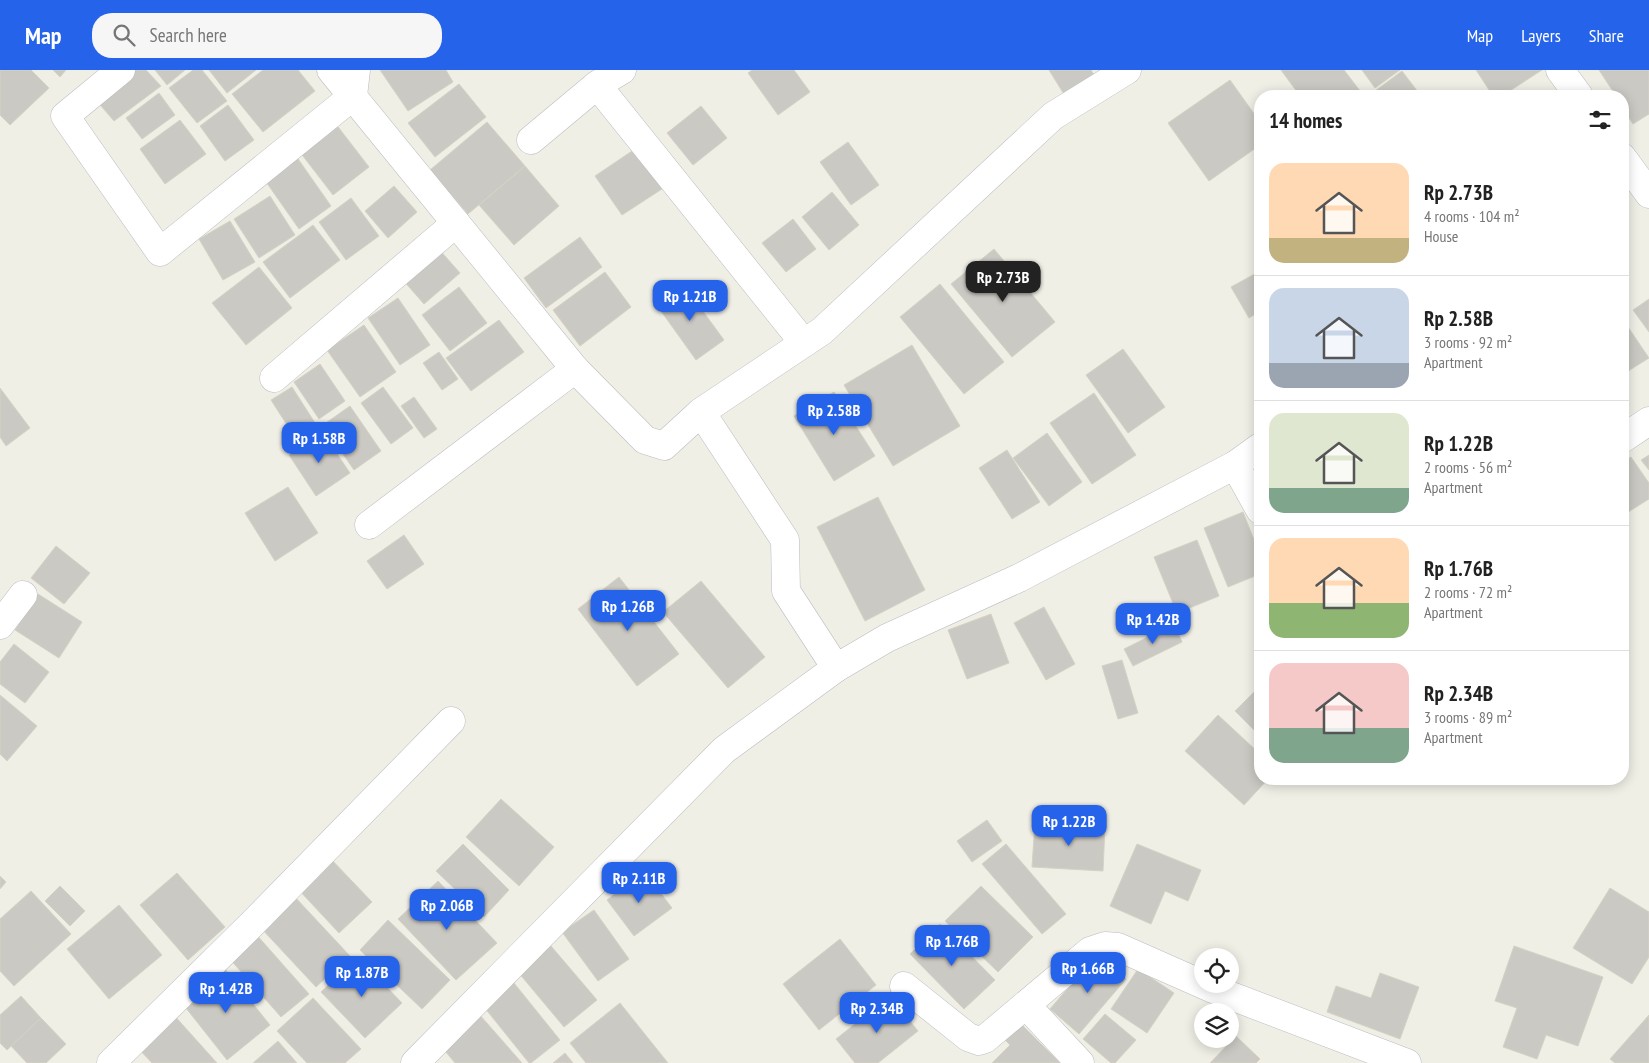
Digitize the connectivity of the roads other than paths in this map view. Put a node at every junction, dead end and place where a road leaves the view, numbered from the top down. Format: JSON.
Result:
{"nodes":[{"id":1,"x":121,"y":70,"type":"edge"},
{"id":2,"x":332,"y":70,"type":"edge"},
{"id":3,"x":622,"y":70,"type":"edge"},
{"id":4,"x":1127,"y":70,"type":"edge"},
{"id":5,"x":1560,"y":70,"type":"edge"},
{"id":6,"x":355,"y":83,"type":"edge"},
{"id":7,"x":597,"y":85,"type":"junction"},
{"id":8,"x":1575,"y":90,"type":"edge"},
{"id":9,"x":531,"y":140,"type":"dead end"},
{"id":10,"x":1629,"y":171,"type":"edge"},
{"id":11,"x":1637,"y":188,"type":"edge"},
{"id":12,"x":456,"y":223,"type":"junction"},
{"id":13,"x":804,"y":343,"type":"junction"},
{"id":14,"x":575,"y":369,"type":"junction"},
{"id":15,"x":274,"y":378,"type":"dead end"},
{"id":16,"x":701,"y":412,"type":"junction"},
{"id":17,"x":1649,"y":421,"type":"edge"},
{"id":18,"x":1629,"y":434,"type":"edge"},
{"id":19,"x":1254,"y":451,"type":"edge"},
{"id":20,"x":1235,"y":465,"type":"junction"},
{"id":21,"x":1254,"y":499,"type":"edge"},
{"id":22,"x":369,"y":525,"type":"dead end"},
{"id":23,"x":23,"y":595,"type":"dead end"},
{"id":24,"x":0,"y":625,"type":"edge"},
{"id":25,"x":836,"y":668,"type":"junction"},
{"id":26,"x":451,"y":721,"type":"dead end"},
{"id":27,"x":904,"y":986,"type":"dead end"},
{"id":28,"x":1026,"y":1005,"type":"junction"},
{"id":29,"x":111,"y":1063,"type":"edge"},
{"id":30,"x":415,"y":1063,"type":"edge"},
{"id":31,"x":1080,"y":1063,"type":"edge"},
{"id":32,"x":1407,"y":1063,"type":"edge"}],
"edges":[{"from":1,"to":6,"type":"street"},
{"from":2,"to":6,"type":"street"},
{"from":3,"to":7,"type":"street"},
{"from":4,"to":13,"type":"street"},
{"from":5,"to":8,"type":"street"},
{"from":6,"to":12,"type":"street"},
{"from":7,"to":9,"type":"street"},
{"from":7,"to":13,"type":"street"},
{"from":10,"to":11,"type":"street"},
{"from":12,"to":14,"type":"street"},
{"from":12,"to":15,"type":"street"},
{"from":13,"to":16,"type":"street"},
{"from":14,"to":16,"type":"street"},
{"from":14,"to":22,"type":"street"},
{"from":16,"to":25,"type":"street"},
{"from":17,"to":18,"type":"street"},
{"from":19,"to":20,"type":"street"},
{"from":20,"to":21,"type":"street"},
{"from":20,"to":25,"type":"street"},
{"from":23,"to":24,"type":"street"},
{"from":25,"to":30,"type":"street"},
{"from":26,"to":29,"type":"street"},
{"from":27,"to":28,"type":"street"},
{"from":28,"to":31,"type":"street"},
{"from":28,"to":32,"type":"street"}]}
